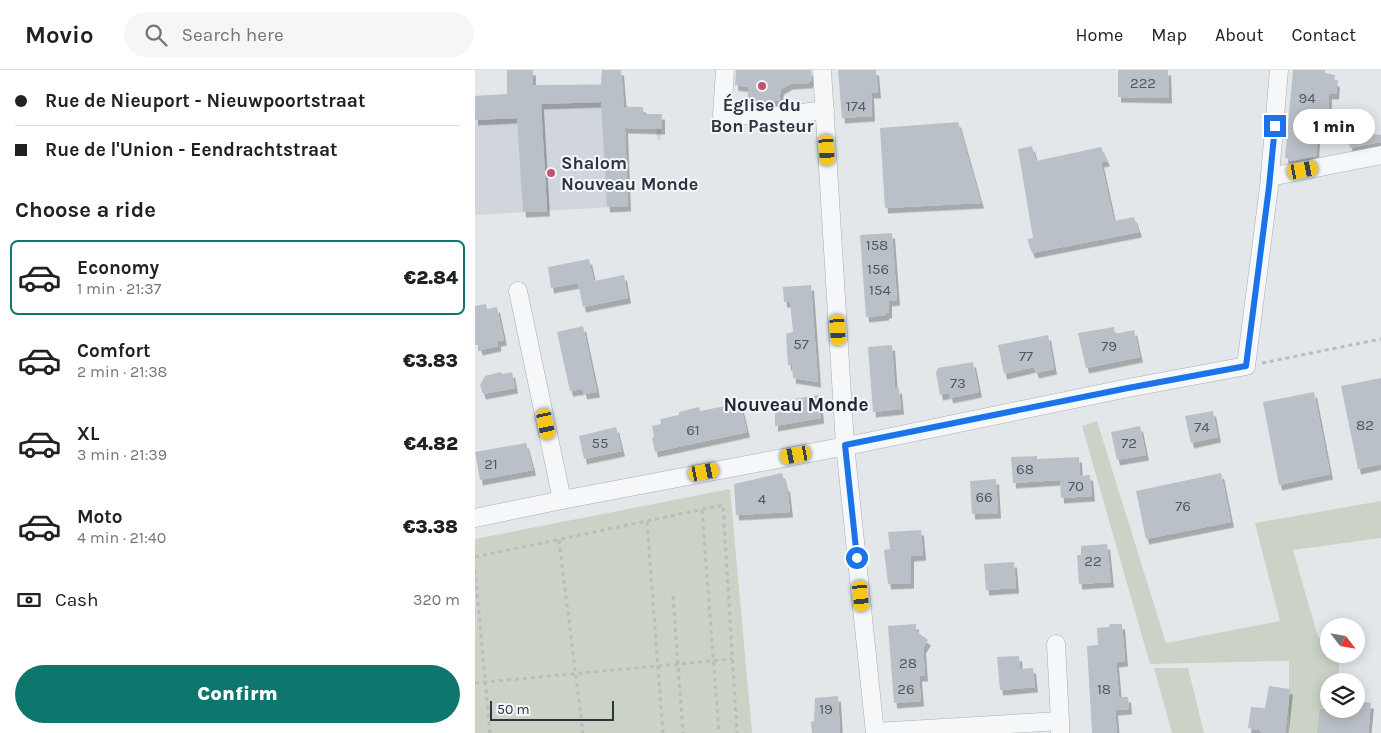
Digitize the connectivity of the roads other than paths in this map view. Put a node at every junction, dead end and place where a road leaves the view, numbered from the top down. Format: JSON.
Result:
{"nodes":[{"id":1,"x":725,"y":70,"type":"edge"},
{"id":2,"x":822,"y":70,"type":"edge"},
{"id":3,"x":1279,"y":70,"type":"edge"},
{"id":4,"x":825,"y":110,"type":"junction"},
{"id":5,"x":1381,"y":155,"type":"edge"},
{"id":6,"x":1270,"y":177,"type":"junction"},
{"id":7,"x":519,"y":290,"type":"dead end"},
{"id":8,"x":845,"y":445,"type":"junction"},
{"id":9,"x":562,"y":500,"type":"junction"},
{"id":10,"x":475,"y":518,"type":"edge"},
{"id":11,"x":1056,"y":644,"type":"dead end"},
{"id":12,"x":1060,"y":727,"type":"edge"},
{"id":13,"x":875,"y":732,"type":"edge"}],
"edges":[{"from":1,"to":4,"type":"street"},
{"from":2,"to":4,"type":"street"},
{"from":3,"to":6,"type":"street"},
{"from":4,"to":8,"type":"street"},
{"from":5,"to":6,"type":"street"},
{"from":6,"to":8,"type":"street"},
{"from":7,"to":9,"type":"street"},
{"from":8,"to":9,"type":"street"},
{"from":8,"to":13,"type":"street"},
{"from":9,"to":10,"type":"street"},
{"from":11,"to":12,"type":"street"},
{"from":12,"to":13,"type":"street"}]}
